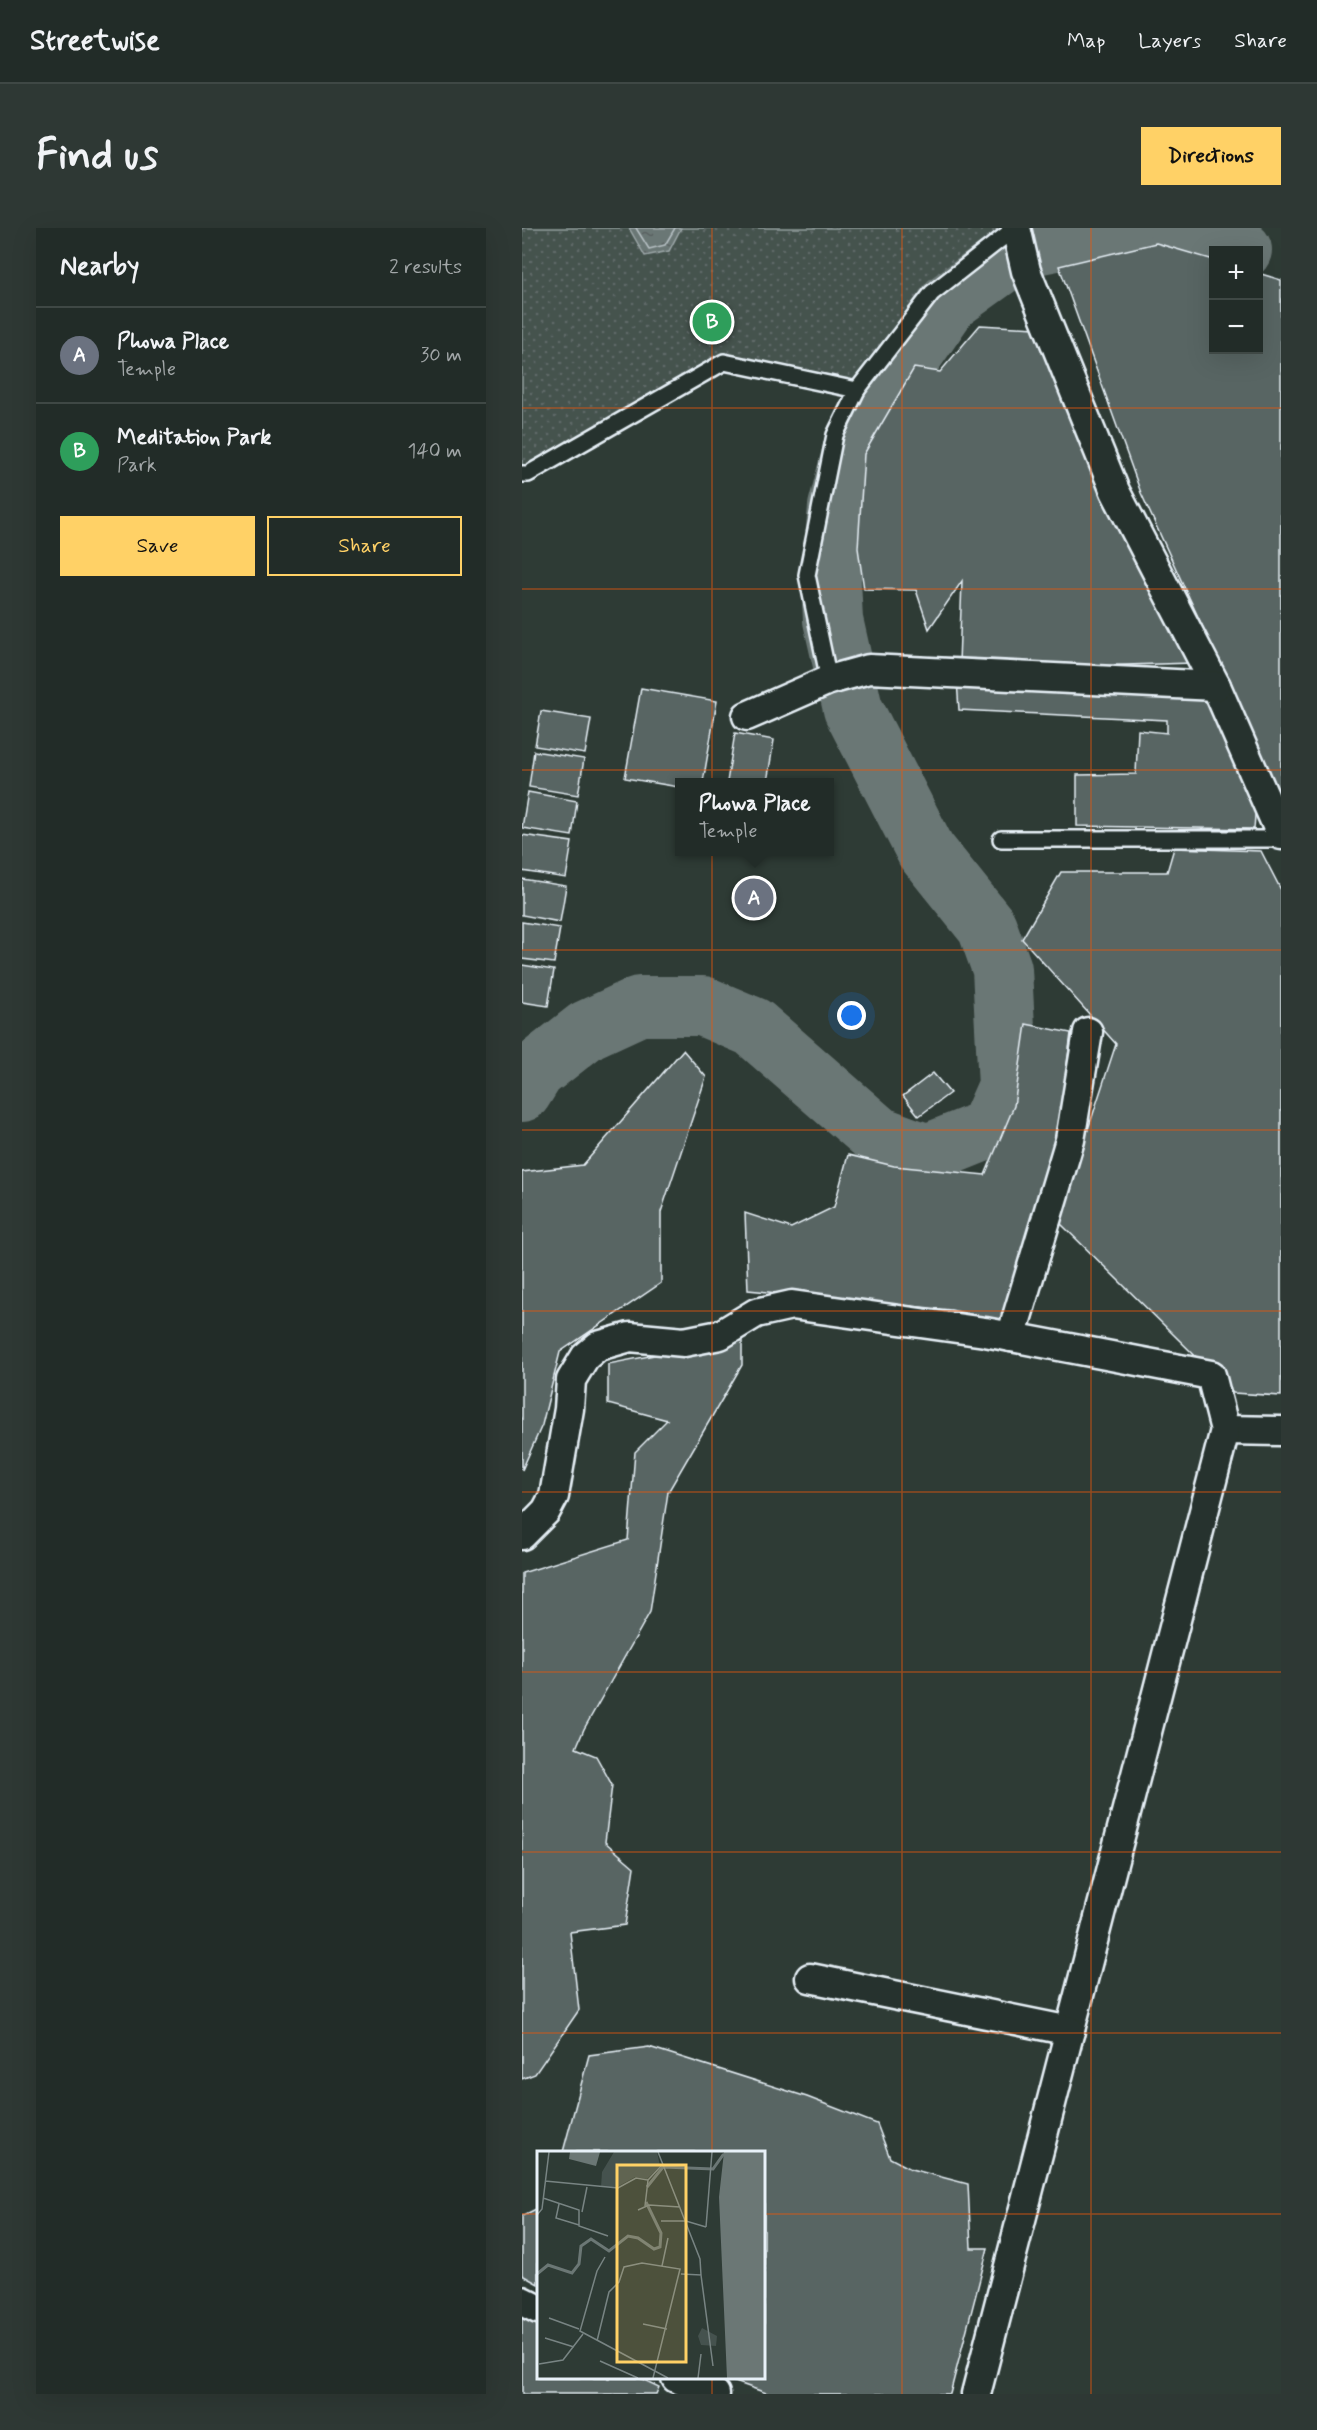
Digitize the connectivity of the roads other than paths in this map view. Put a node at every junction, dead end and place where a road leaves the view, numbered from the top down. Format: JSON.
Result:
{"nodes":[{"id":1,"x":1015,"y":228,"type":"edge"},
{"id":2,"x":857,"y":390,"type":"junction"},
{"id":3,"x":522,"y":474,"type":"edge"},
{"id":4,"x":829,"y":680,"type":"junction"},
{"id":5,"x":1216,"y":686,"type":"junction"},
{"id":6,"x":747,"y":716,"type":"dead end"},
{"id":7,"x":1281,"y":837,"type":"edge"},
{"id":8,"x":1001,"y":838,"type":"dead end"},
{"id":9,"x":1088,"y":1032,"type":"dead end"},
{"id":10,"x":1011,"y":1337,"type":"junction"},
{"id":11,"x":1225,"y":1430,"type":"junction"},
{"id":12,"x":1281,"y":1431,"type":"edge"},
{"id":13,"x":522,"y":1535,"type":"edge"},
{"id":14,"x":810,"y":1978,"type":"dead end"},
{"id":15,"x":1070,"y":2031,"type":"junction"},
{"id":16,"x":522,"y":2301,"type":"edge"},
{"id":17,"x":537,"y":2308,"type":"edge"},
{"id":18,"x":675,"y":2383,"type":"edge"},
{"id":19,"x":715,"y":2394,"type":"edge"},
{"id":20,"x":976,"y":2394,"type":"edge"}],
"edges":[{"from":1,"to":2,"type":"lane"},
{"from":1,"to":5,"type":"street"},
{"from":2,"to":3,"type":"lane"},
{"from":2,"to":4,"type":"lane"},
{"from":4,"to":5,"type":"street"},
{"from":4,"to":6,"type":"street"},
{"from":5,"to":7,"type":"street"},
{"from":7,"to":8,"type":"lane"},
{"from":9,"to":10,"type":"street"},
{"from":10,"to":11,"type":"street"},
{"from":10,"to":13,"type":"street"},
{"from":11,"to":12,"type":"street"},
{"from":11,"to":15,"type":"street"},
{"from":14,"to":15,"type":"street"},
{"from":15,"to":20,"type":"street"},
{"from":16,"to":17,"type":"street"},
{"from":18,"to":19,"type":"street"}]}
